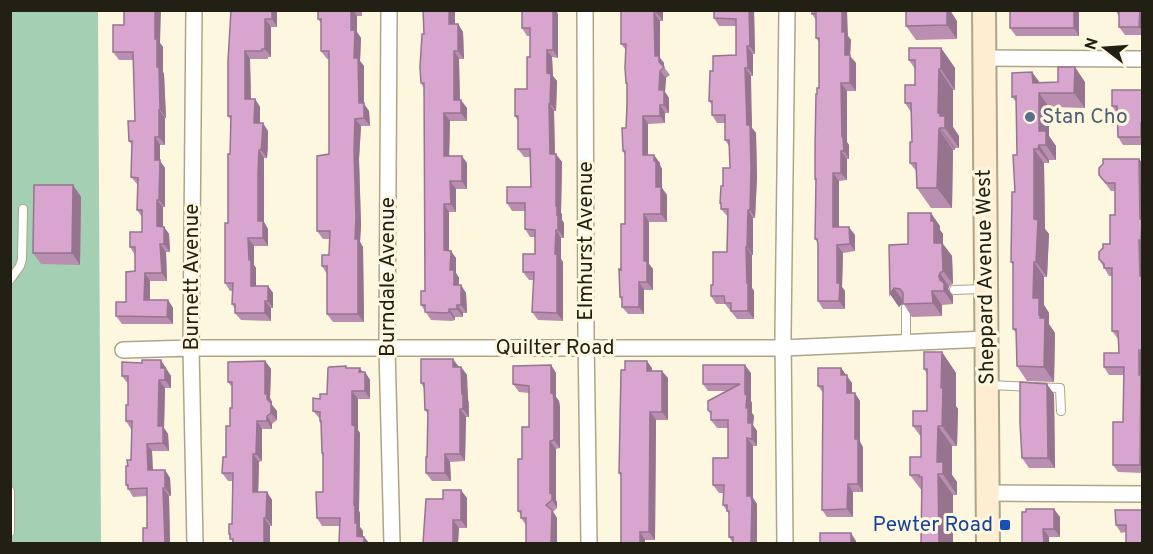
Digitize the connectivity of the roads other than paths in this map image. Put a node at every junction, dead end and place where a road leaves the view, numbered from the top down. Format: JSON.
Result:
{"nodes":[{"id":1,"x":194,"y":10,"type":"edge"},
{"id":2,"x":388,"y":10,"type":"edge"},
{"id":3,"x":585,"y":10,"type":"edge"},
{"id":4,"x":787,"y":10,"type":"edge"},
{"id":5,"x":984,"y":10,"type":"edge"},
{"id":6,"x":984,"y":58,"type":"junction"},
{"id":7,"x":1143,"y":59,"type":"edge"},
{"id":8,"x":23,"y":209,"type":"dead end"},
{"id":9,"x":10,"y":280,"type":"edge"},
{"id":10,"x":986,"y":289,"type":"junction"},
{"id":11,"x":954,"y":290,"type":"dead end"},
{"id":12,"x":906,"y":307,"type":"edge"},
{"id":13,"x":987,"y":339,"type":"junction"},
{"id":14,"x":906,"y":342,"type":"junction"},
{"id":15,"x":191,"y":348,"type":"junction"},
{"id":16,"x":387,"y":348,"type":"junction"},
{"id":17,"x":783,"y":348,"type":"junction"},
{"id":18,"x":586,"y":349,"type":"junction"},
{"id":19,"x":123,"y":350,"type":"dead end"},
{"id":20,"x":987,"y":384,"type":"junction"},
{"id":21,"x":1061,"y":411,"type":"dead end"},
{"id":22,"x":10,"y":491,"type":"edge"},
{"id":23,"x":988,"y":493,"type":"junction"},
{"id":24,"x":1143,"y":494,"type":"edge"},
{"id":25,"x":10,"y":532,"type":"edge"},
{"id":26,"x":195,"y":543,"type":"edge"},
{"id":27,"x":392,"y":543,"type":"edge"},
{"id":28,"x":589,"y":543,"type":"edge"},
{"id":29,"x":785,"y":543,"type":"edge"},
{"id":30,"x":988,"y":543,"type":"edge"}],
"edges":[{"from":1,"to":15,"type":"street","name":"Burnett Avenue"},
{"from":2,"to":16,"type":"street","name":"Burndale Avenue"},
{"from":3,"to":18,"type":"street","name":"Elmhurst Avenue"},
{"from":4,"to":17,"type":"street"},
{"from":5,"to":6,"type":"main road","name":"Sheppard Avenue West"},
{"from":6,"to":7,"type":"street"},
{"from":6,"to":10,"type":"main road","name":"Sheppard Avenue West"},
{"from":8,"to":9,"type":"lane"},
{"from":10,"to":11,"type":"lane"},
{"from":10,"to":13,"type":"main road","name":"Sheppard Avenue West"},
{"from":12,"to":14,"type":"lane"},
{"from":13,"to":14,"type":"street","name":"Quilter Road"},
{"from":13,"to":20,"type":"main road","name":"Sheppard Avenue West"},
{"from":14,"to":17,"type":"street","name":"Quilter Road"},
{"from":15,"to":16,"type":"street","name":"Quilter Road"},
{"from":15,"to":19,"type":"street","name":"Quilter Road"},
{"from":15,"to":26,"type":"street","name":"Burnett Avenue"},
{"from":16,"to":18,"type":"street","name":"Quilter Road"},
{"from":16,"to":27,"type":"street","name":"Burndale Avenue"},
{"from":17,"to":18,"type":"street","name":"Quilter Road"},
{"from":17,"to":29,"type":"street"},
{"from":18,"to":28,"type":"street","name":"Elmhurst Avenue"},
{"from":20,"to":21,"type":"lane"},
{"from":20,"to":23,"type":"main road","name":"Sheppard Avenue West"},
{"from":22,"to":25,"type":"lane"},
{"from":23,"to":24,"type":"street"},
{"from":23,"to":30,"type":"main road","name":"Sheppard Avenue West"}]}
